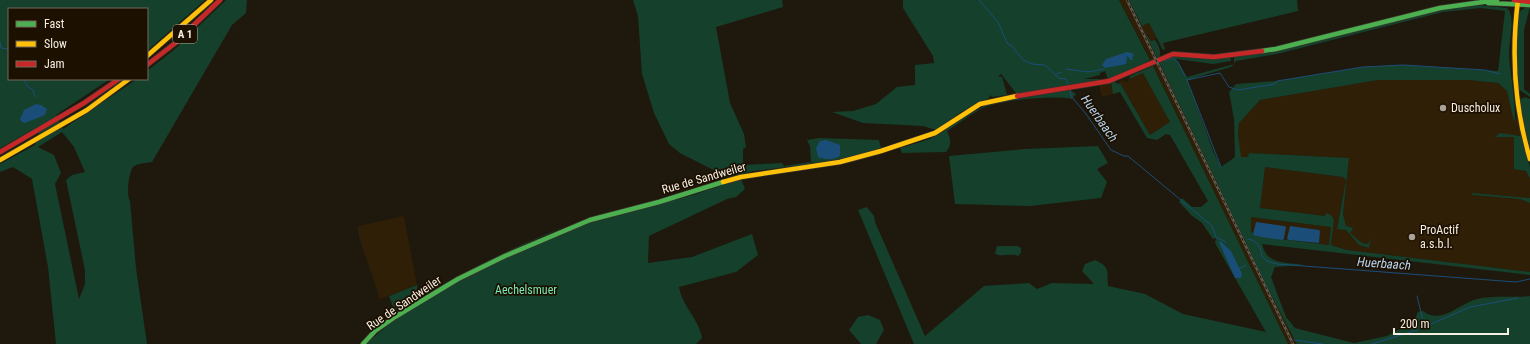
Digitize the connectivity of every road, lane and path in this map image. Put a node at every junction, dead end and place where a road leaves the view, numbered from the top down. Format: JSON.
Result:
{"nodes":[{"id":1,"x":211,"y":0,"type":"edge"},
{"id":2,"x":220,"y":0,"type":"edge"},
{"id":3,"x":1497,"y":0,"type":"edge"},
{"id":4,"x":1525,"y":0,"type":"edge"},
{"id":5,"x":1480,"y":1,"type":"edge"},
{"id":6,"x":1516,"y":1,"type":"edge"},
{"id":7,"x":1530,"y":2,"type":"edge"},
{"id":8,"x":1506,"y":5,"type":"junction"},
{"id":9,"x":1530,"y":5,"type":"edge"},
{"id":10,"x":1516,"y":14,"type":"junction"},
{"id":11,"x":148,"y":55,"type":"edge"},
{"id":12,"x":148,"y":64,"type":"edge"},
{"id":13,"x":118,"y":80,"type":"edge"},
{"id":14,"x":128,"y":80,"type":"edge"},
{"id":15,"x":1,"y":152,"type":"edge"},
{"id":16,"x":1530,"y":159,"type":"edge"},
{"id":17,"x":0,"y":160,"type":"edge"},
{"id":18,"x":364,"y":344,"type":"edge"}],
"edges":[{"from":1,"to":11,"type":"main road","number":"A 1"},
{"from":2,"to":12,"type":"main road","number":"A 1"},
{"from":3,"to":5,"type":"main road"},
{"from":4,"to":7,"type":"main road"},
{"from":5,"to":8,"type":"main road"},
{"from":5,"to":18,"type":"main road","name":"Rue de Sandweiler"},
{"from":6,"to":7,"type":"main road"},
{"from":6,"to":8,"type":"main road"},
{"from":6,"to":9,"type":"main road"},
{"from":6,"to":10,"type":"main road"},
{"from":8,"to":10,"type":"main road"},
{"from":10,"to":16,"type":"main road"},
{"from":13,"to":15,"type":"main road"},
{"from":14,"to":17,"type":"main road"}]}
